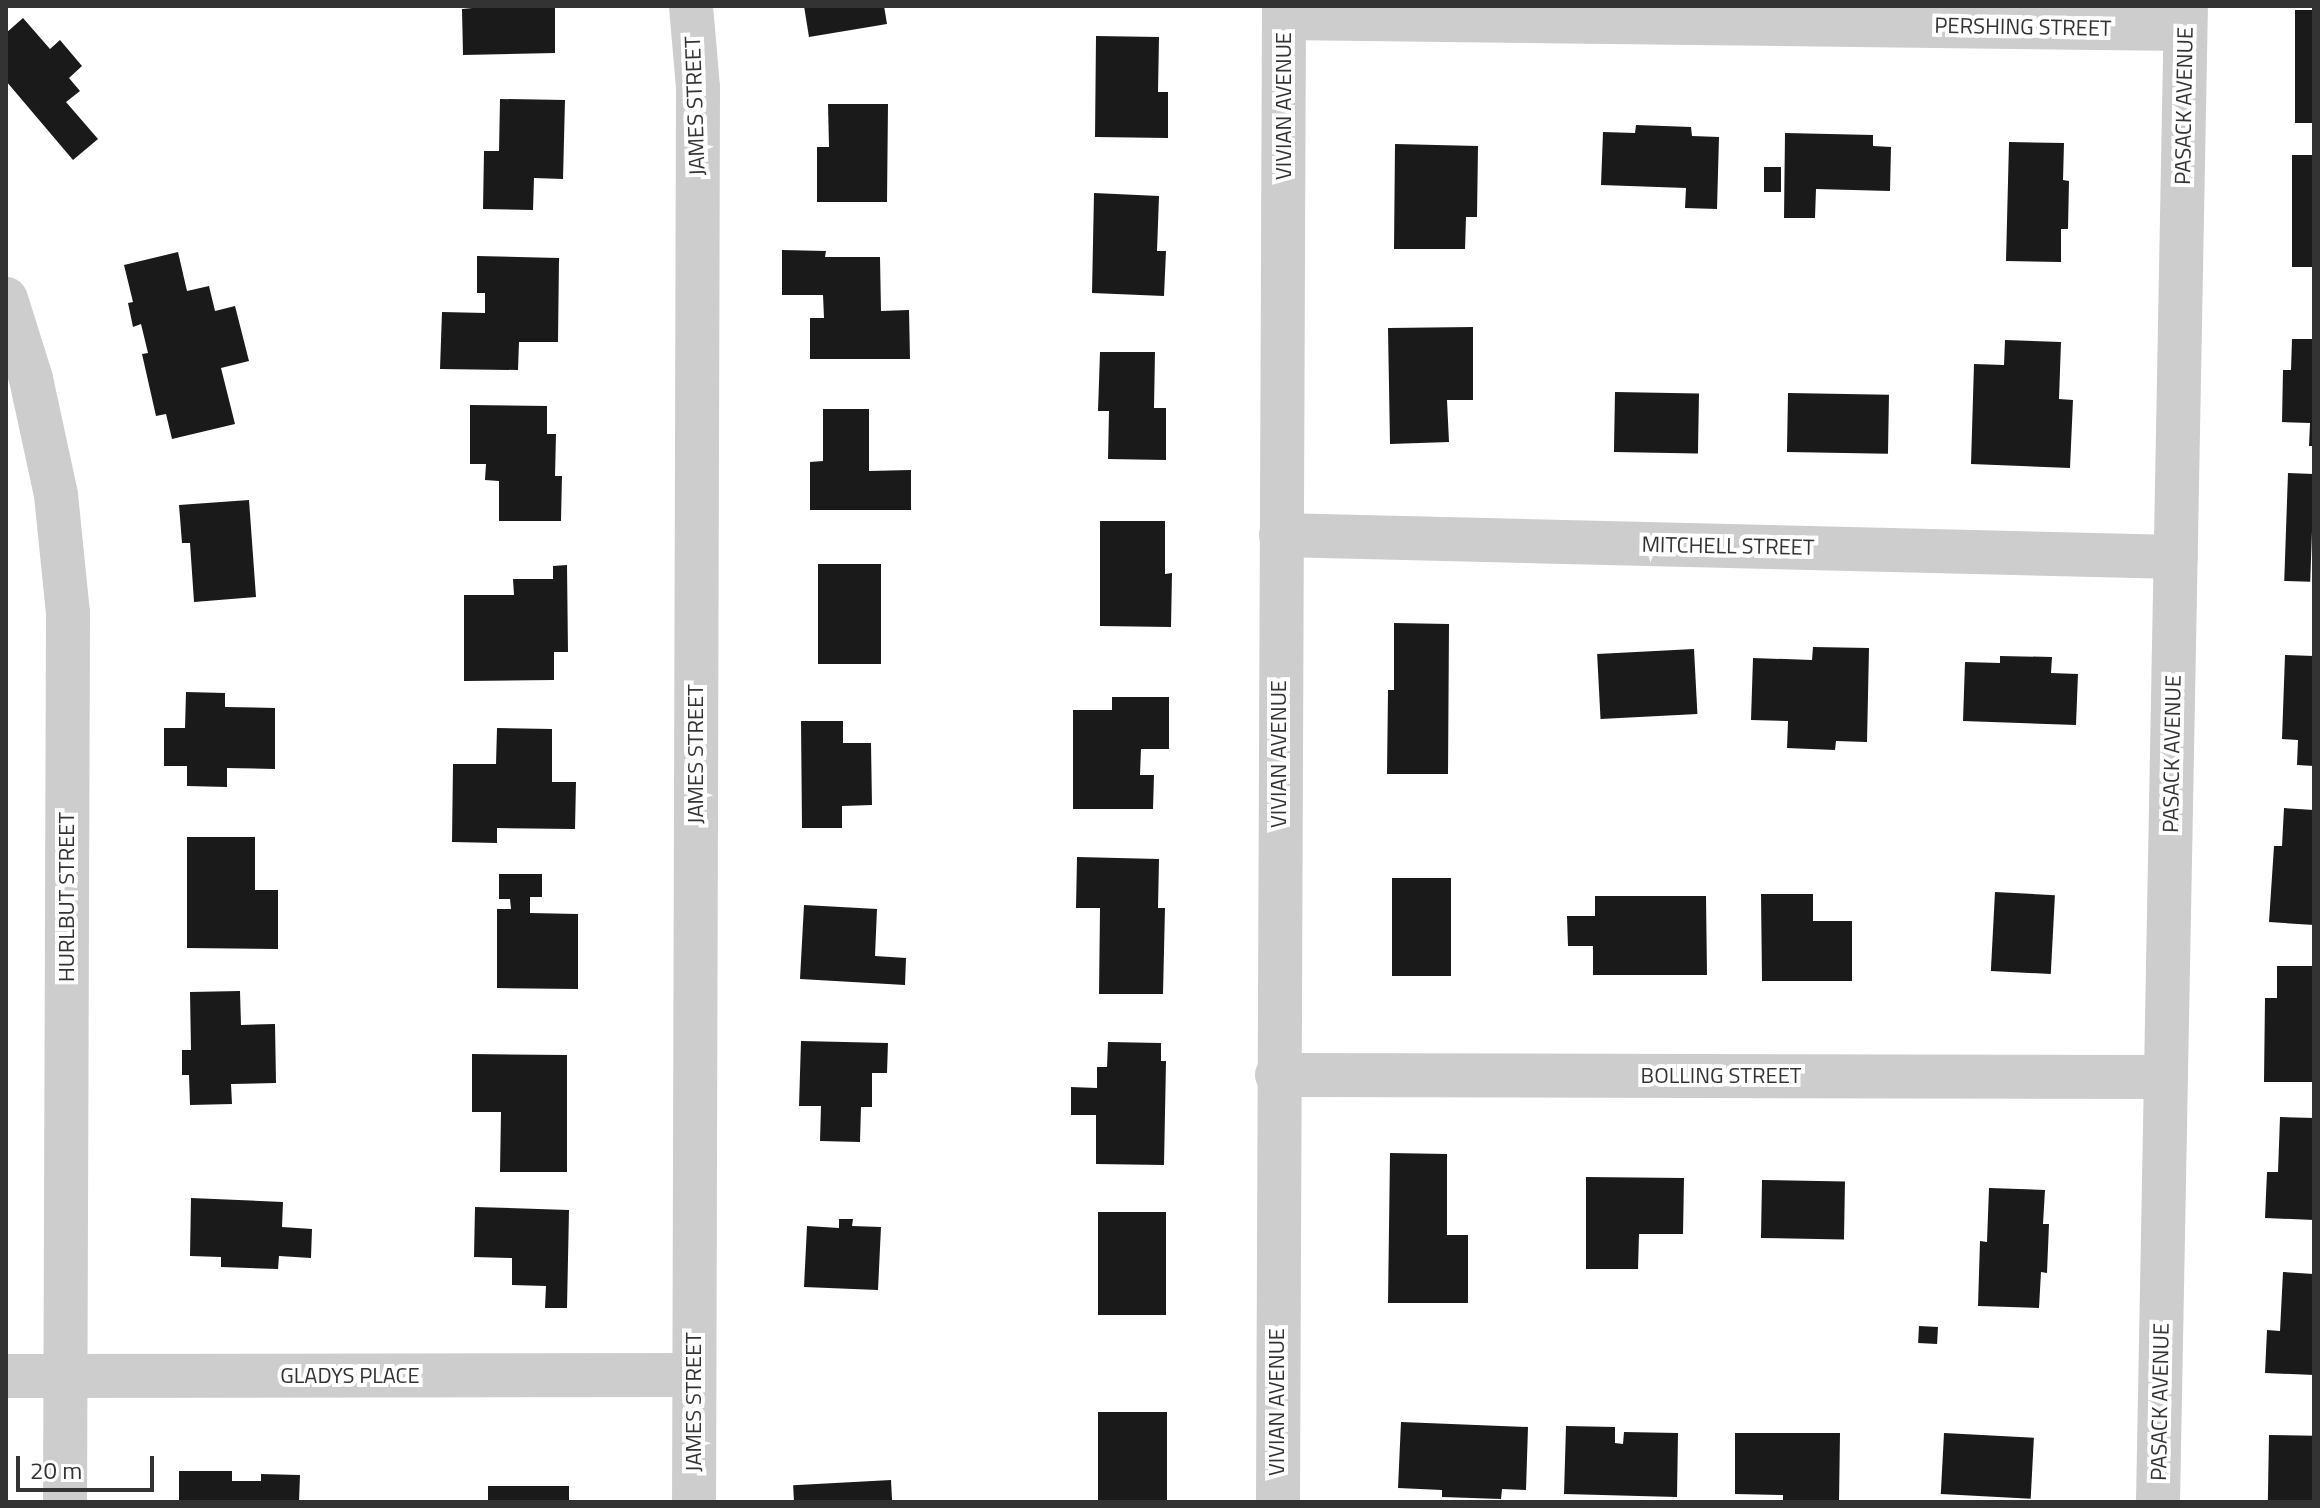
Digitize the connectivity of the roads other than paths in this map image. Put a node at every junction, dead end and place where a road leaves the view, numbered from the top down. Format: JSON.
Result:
{"nodes":[{"id":1,"x":691,"y":6,"type":"edge"},
{"id":2,"x":1284,"y":12,"type":"edge"},
{"id":3,"x":2186,"y":18,"type":"edge"},
{"id":4,"x":6,"y":299,"type":"edge"},
{"id":5,"x":1281,"y":535,"type":"junction"},
{"id":6,"x":2176,"y":557,"type":"junction"},
{"id":7,"x":1277,"y":1075,"type":"junction"},
{"id":8,"x":2166,"y":1077,"type":"junction"},
{"id":9,"x":694,"y":1375,"type":"junction"},
{"id":10,"x":6,"y":1376,"type":"edge"},
{"id":11,"x":66,"y":1376,"type":"junction"},
{"id":12,"x":65,"y":1502,"type":"edge"},
{"id":13,"x":694,"y":1502,"type":"edge"},
{"id":14,"x":1278,"y":1502,"type":"edge"},
{"id":15,"x":2158,"y":1502,"type":"edge"}],
"edges":[{"from":1,"to":9,"type":"street","name":"JAMES STREET"},
{"from":2,"to":3,"type":"street","name":"PERSHING STREET"},
{"from":2,"to":5,"type":"street","name":"VIVIAN AVENUE"},
{"from":3,"to":6,"type":"street","name":"PASACK AVENUE"},
{"from":4,"to":11,"type":"street","name":"HURLBUT STREET"},
{"from":5,"to":6,"type":"street","name":"MITCHELL STREET"},
{"from":5,"to":7,"type":"street","name":"VIVIAN AVENUE"},
{"from":6,"to":8,"type":"street","name":"PASACK AVENUE"},
{"from":7,"to":8,"type":"street","name":"BOLLING STREET"},
{"from":7,"to":14,"type":"street","name":"VIVIAN AVENUE"},
{"from":8,"to":15,"type":"street","name":"PASACK AVENUE"},
{"from":9,"to":11,"type":"street","name":"GLADYS PLACE"},
{"from":9,"to":13,"type":"street","name":"JAMES STREET"},
{"from":10,"to":11,"type":"street","name":"GLADYS PLACE"},
{"from":11,"to":12,"type":"street","name":"HURLBUT STREET"}]}
